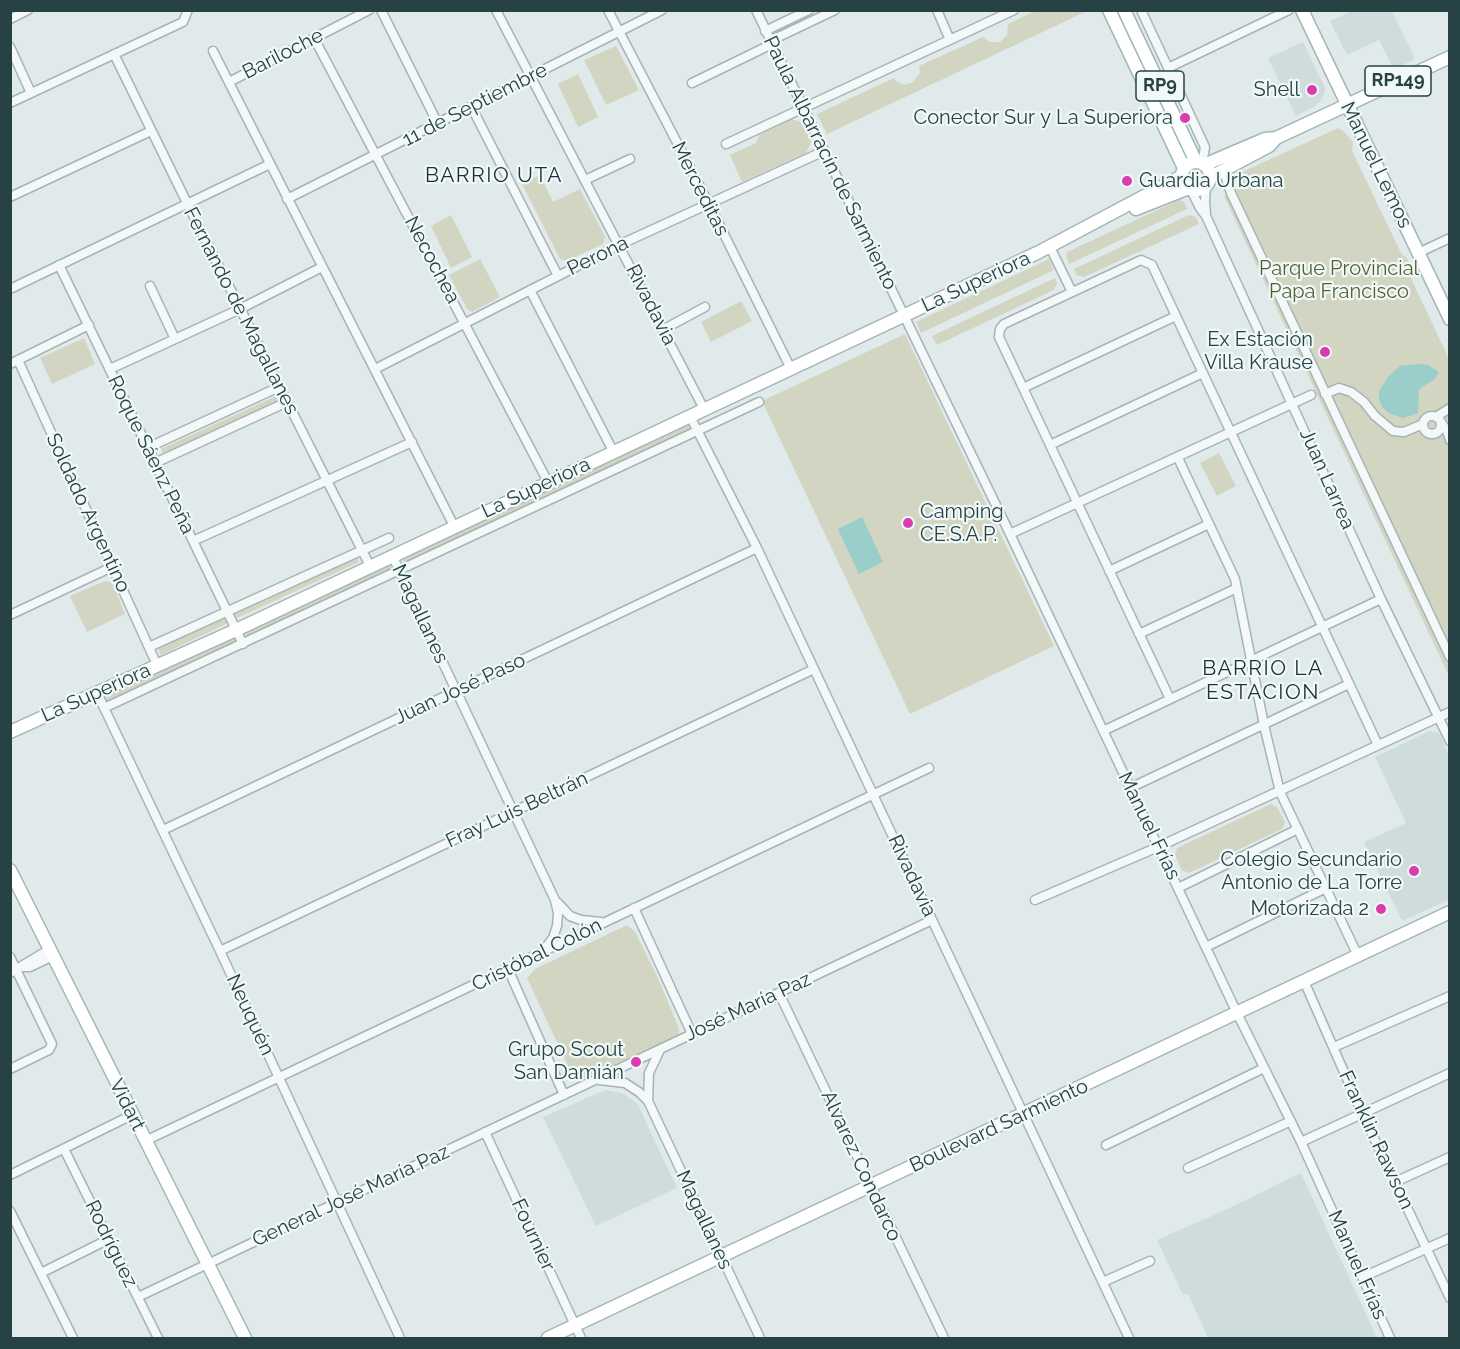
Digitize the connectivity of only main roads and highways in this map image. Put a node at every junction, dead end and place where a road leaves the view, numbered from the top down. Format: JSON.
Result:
{"nodes":[{"id":1,"x":1109,"y":10,"type":"edge"},
{"id":2,"x":1124,"y":10,"type":"edge"},
{"id":3,"x":1302,"y":10,"type":"edge"},
{"id":4,"x":1449,"y":57,"type":"edge"},
{"id":5,"x":1347,"y":105,"type":"junction"},
{"id":6,"x":1276,"y":138,"type":"junction"},
{"id":7,"x":1200,"y":164,"type":"junction"},
{"id":8,"x":1183,"y":172,"type":"junction"},
{"id":9,"x":1208,"y":181,"type":"junction"},
{"id":10,"x":1189,"y":188,"type":"junction"},
{"id":11,"x":1055,"y":244,"type":"junction"},
{"id":12,"x":1449,"y":319,"type":"edge"},
{"id":13,"x":10,"y":732,"type":"edge"},
{"id":14,"x":10,"y":870,"type":"edge"},
{"id":15,"x":1449,"y":912,"type":"edge"},
{"id":16,"x":245,"y":1338,"type":"edge"},
{"id":17,"x":548,"y":1338,"type":"edge"}],
"edges":[{"from":1,"to":8,"type":"main road","number":"RP9"},
{"from":2,"to":7,"type":"main road","number":"RP9"},
{"from":3,"to":5,"type":"main road","name":"Manuel Lemos"},
{"from":4,"to":5,"type":"main road","number":"RP149"},
{"from":5,"to":6,"type":"main road","number":"RP149"},
{"from":5,"to":12,"type":"main road","name":"Manuel Lemos"},
{"from":6,"to":7,"type":"main road","number":"RP149"},
{"from":6,"to":9,"type":"main road","number":"RP149"},
{"from":7,"to":8,"type":"main road"},
{"from":7,"to":9,"type":"main road"},
{"from":8,"to":10,"type":"main road"},
{"from":8,"to":11,"type":"main road","name":"La Superiora"},
{"from":9,"to":10,"type":"main road"},
{"from":10,"to":11,"type":"main road","name":"La Superiora"},
{"from":11,"to":13,"type":"main road","name":"La Superiora"},
{"from":14,"to":16,"type":"main road","name":"Vidart"},
{"from":15,"to":17,"type":"main road","name":"Boulevard Sarmiento"}]}
